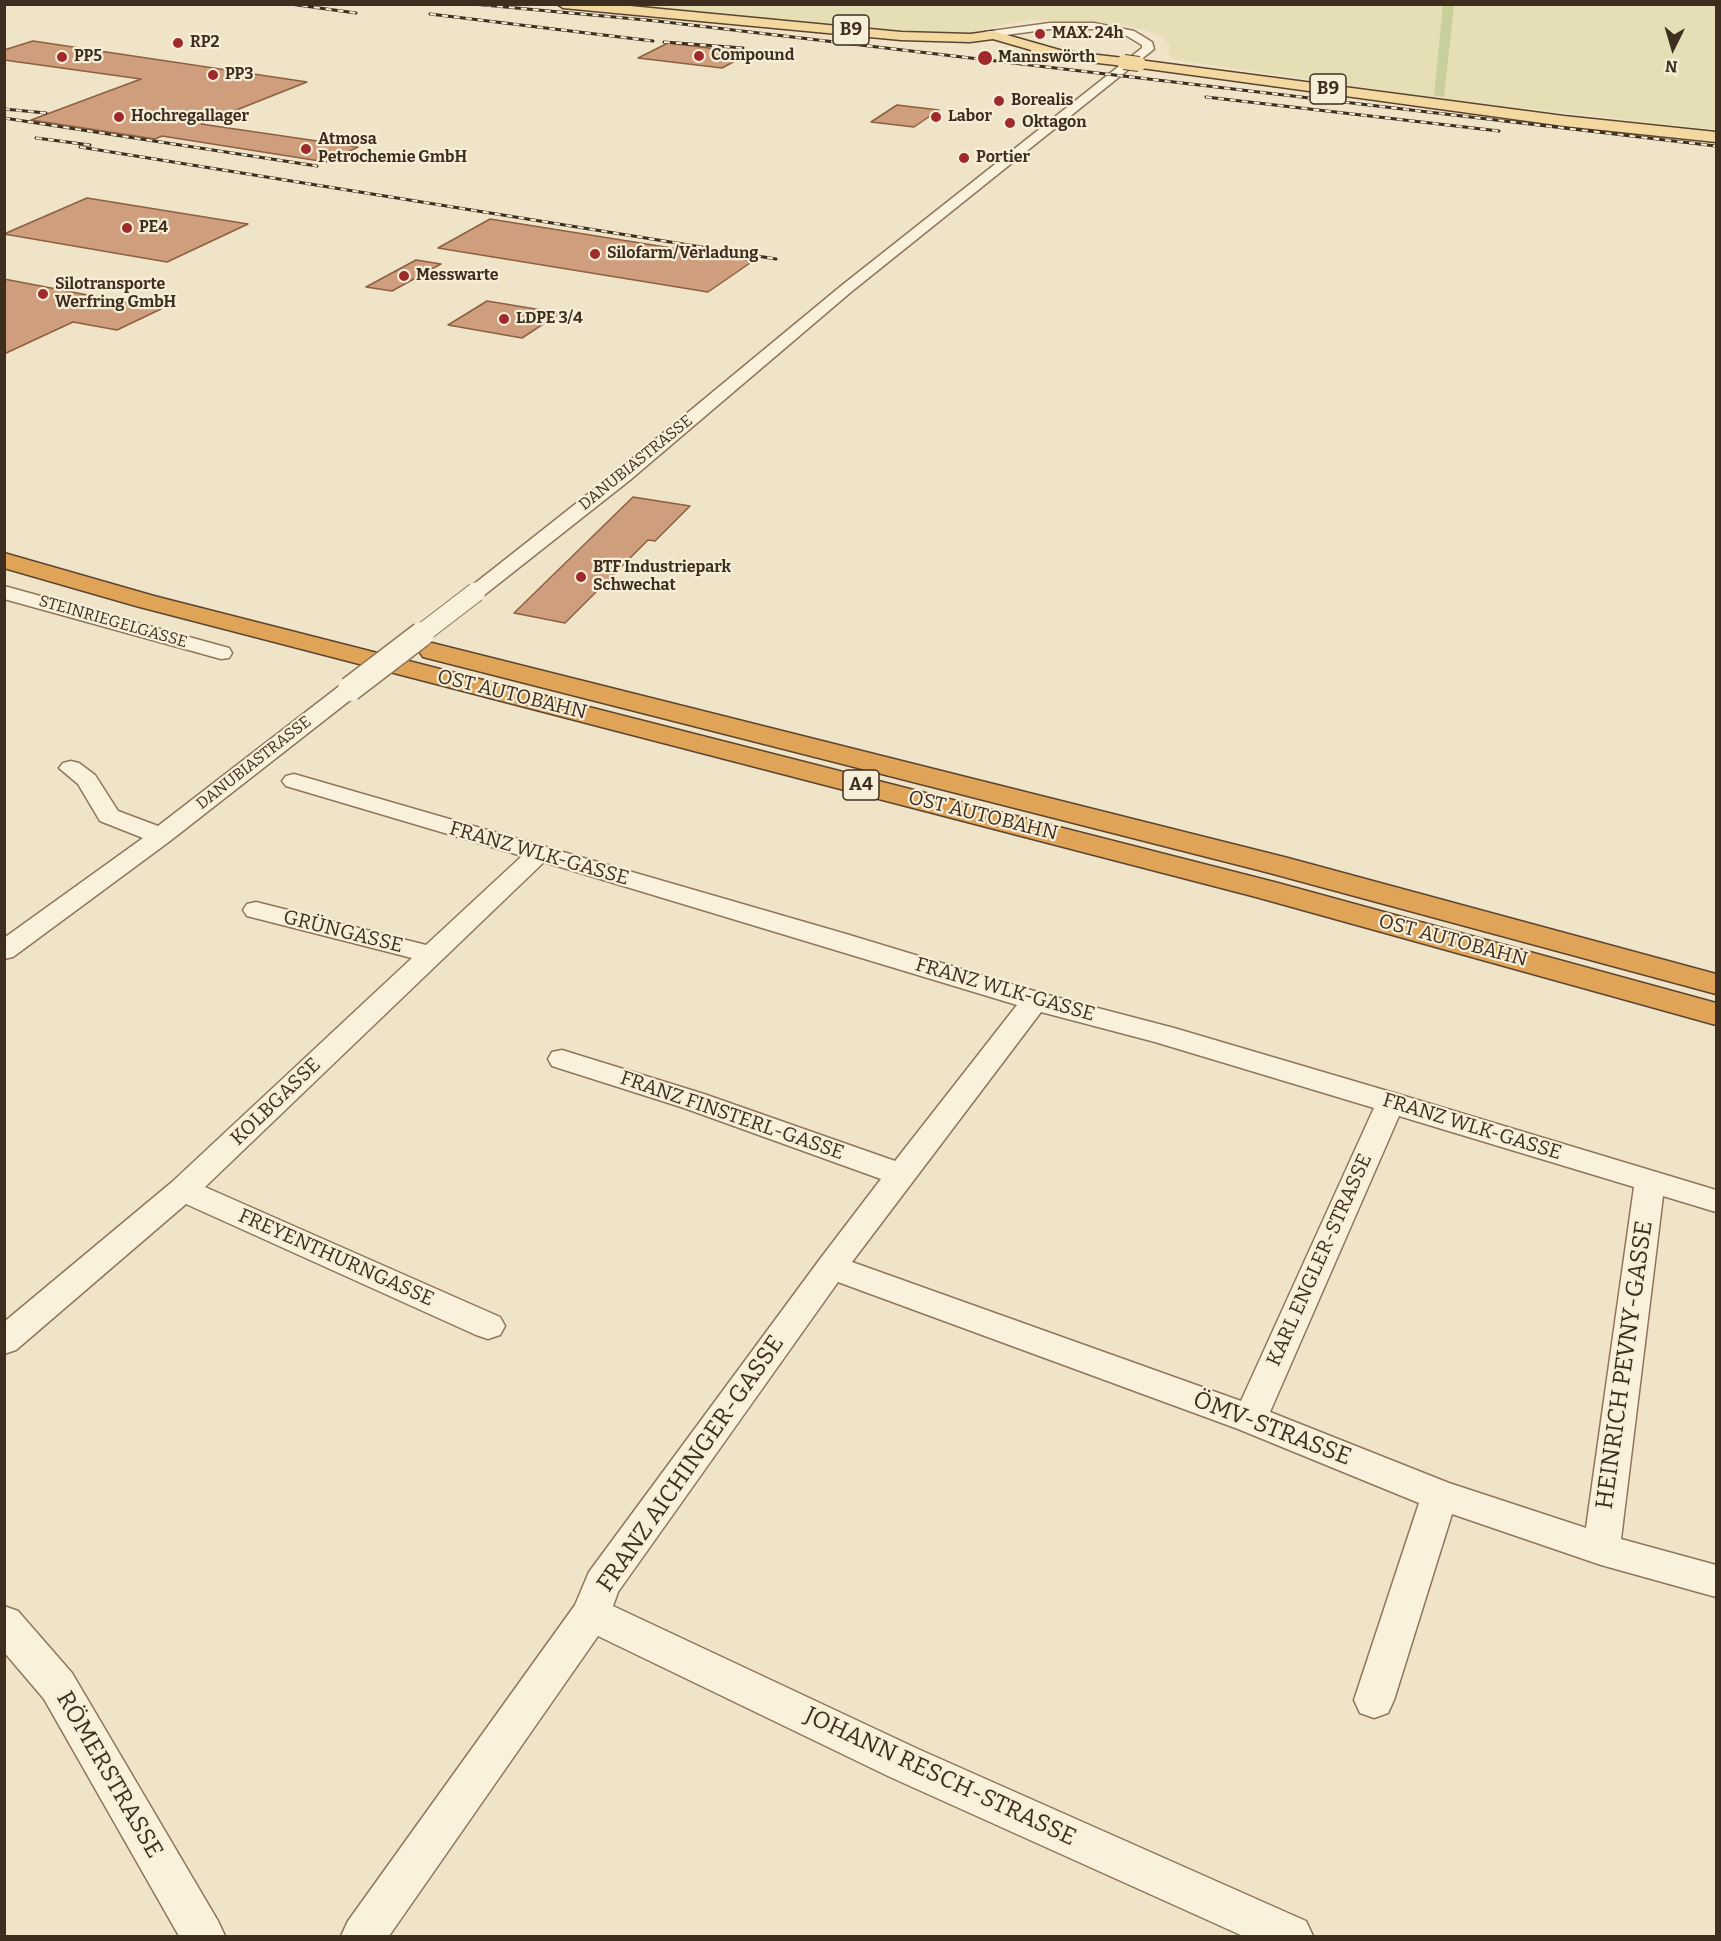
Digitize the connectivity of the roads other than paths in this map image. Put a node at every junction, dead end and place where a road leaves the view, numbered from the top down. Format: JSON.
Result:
{"nodes":[{"id":1,"x":563,"y":4,"type":"edge"},
{"id":2,"x":1013,"y":36,"type":"junction"},
{"id":3,"x":975,"y":39,"type":"junction"},
{"id":4,"x":995,"y":46,"type":"junction"},
{"id":5,"x":1059,"y":54,"type":"junction"},
{"id":6,"x":1716,"y":137,"type":"edge"},
{"id":7,"x":4,"y":539,"type":"edge"},
{"id":8,"x":4,"y":560,"type":"edge"},
{"id":9,"x":4,"y":592,"type":"edge"},
{"id":10,"x":221,"y":653,"type":"dead end"},
{"id":11,"x":71,"y":768,"type":"dead end"},
{"id":12,"x":294,"y":781,"type":"dead end"},
{"id":13,"x":161,"y":836,"type":"junction"},
{"id":14,"x":538,"y":854,"type":"junction"},
{"id":15,"x":256,"y":910,"type":"dead end"},
{"id":16,"x":4,"y":951,"type":"edge"},
{"id":17,"x":431,"y":955,"type":"junction"},
{"id":18,"x":1716,"y":984,"type":"edge"},
{"id":19,"x":1035,"y":1001,"type":"junction"},
{"id":20,"x":1716,"y":1014,"type":"edge"},
{"id":21,"x":562,"y":1059,"type":"dead end"},
{"id":22,"x":1391,"y":1102,"type":"junction"},
{"id":23,"x":901,"y":1175,"type":"junction"},
{"id":24,"x":1650,"y":1181,"type":"junction"},
{"id":25,"x":183,"y":1190,"type":"junction"},
{"id":26,"x":1716,"y":1201,"type":"edge"},
{"id":27,"x":831,"y":1267,"type":"junction"},
{"id":28,"x":488,"y":1326,"type":"dead end"},
{"id":29,"x":4,"y":1341,"type":"edge"},
{"id":30,"x":1250,"y":1419,"type":"junction"},
{"id":31,"x":1440,"y":1495,"type":"junction"},
{"id":32,"x":1600,"y":1549,"type":"junction"},
{"id":33,"x":1716,"y":1581,"type":"edge"},
{"id":34,"x":591,"y":1614,"type":"junction"},
{"id":35,"x":4,"y":1623,"type":"edge"},
{"id":36,"x":1374,"y":1700,"type":"dead end"},
{"id":37,"x":203,"y":1936,"type":"edge"},
{"id":38,"x":363,"y":1936,"type":"edge"},
{"id":39,"x":1292,"y":1936,"type":"edge"}],
"edges":[{"from":1,"to":3,"type":"main road","number":"B9"},
{"from":2,"to":3,"type":"main road","number":"B9"},
{"from":2,"to":4,"type":"main road","number":"B9"},
{"from":2,"to":5,"type":"main road","number":"B9"},
{"from":2,"to":13,"type":"street","name":"DANUBIASTRASSE","bridge":true},
{"from":3,"to":4,"type":"main road","number":"B9"},
{"from":4,"to":5,"type":"main road","number":"B9"},
{"from":5,"to":6,"type":"main road","number":"B9","bridge":true},
{"from":7,"to":18,"type":"highway","name":"OST AUTOBAHN","number":"A4"},
{"from":8,"to":20,"type":"highway","name":"OST AUTOBAHN","number":"A4"},
{"from":9,"to":10,"type":"street","name":"STEINRIEGELGASSE"},
{"from":11,"to":13,"type":"street"},
{"from":12,"to":14,"type":"street","name":"FRANZ WLK-GASSE"},
{"from":13,"to":16,"type":"street","name":"DANUBIASTRASSE"},
{"from":14,"to":17,"type":"street","name":"KOLBGASSE"},
{"from":14,"to":19,"type":"street","name":"FRANZ WLK-GASSE"},
{"from":15,"to":17,"type":"street","name":"GRÜNGASSE"},
{"from":17,"to":25,"type":"street","name":"KOLBGASSE"},
{"from":19,"to":22,"type":"street","name":"FRANZ WLK-GASSE"},
{"from":19,"to":23,"type":"street","name":"FRANZ AICHINGER-GASSE"},
{"from":21,"to":23,"type":"street","name":"FRANZ FINSTERL-GASSE"},
{"from":22,"to":24,"type":"street","name":"FRANZ WLK-GASSE"},
{"from":22,"to":30,"type":"street","name":"KARL ENGLER-STRASSE"},
{"from":23,"to":27,"type":"street","name":"FRANZ AICHINGER-GASSE"},
{"from":24,"to":26,"type":"street","name":"FRANZ WLK-GASSE"},
{"from":24,"to":32,"type":"street","name":"HEINRICH PEVNY-GASSE"},
{"from":25,"to":28,"type":"street","name":"FREYENTHURNGASSE"},
{"from":25,"to":29,"type":"street","name":"KOLBGASSE"},
{"from":27,"to":30,"type":"street","name":"ÖMV-STRASSE"},
{"from":27,"to":34,"type":"street","name":"FRANZ AICHINGER-GASSE"},
{"from":30,"to":31,"type":"street","name":"ÖMV-STRASSE"},
{"from":31,"to":32,"type":"street","name":"ÖMV-STRASSE"},
{"from":31,"to":36,"type":"street"},
{"from":32,"to":33,"type":"street","name":"ÖMV-STRASSE"},
{"from":34,"to":38,"type":"street","name":"FRANZ AICHINGER-GASSE"},
{"from":34,"to":39,"type":"street","name":"JOHANN RESCH-STRASSE"},
{"from":35,"to":37,"type":"street","name":"RÖMERSTRASSE"}]}
